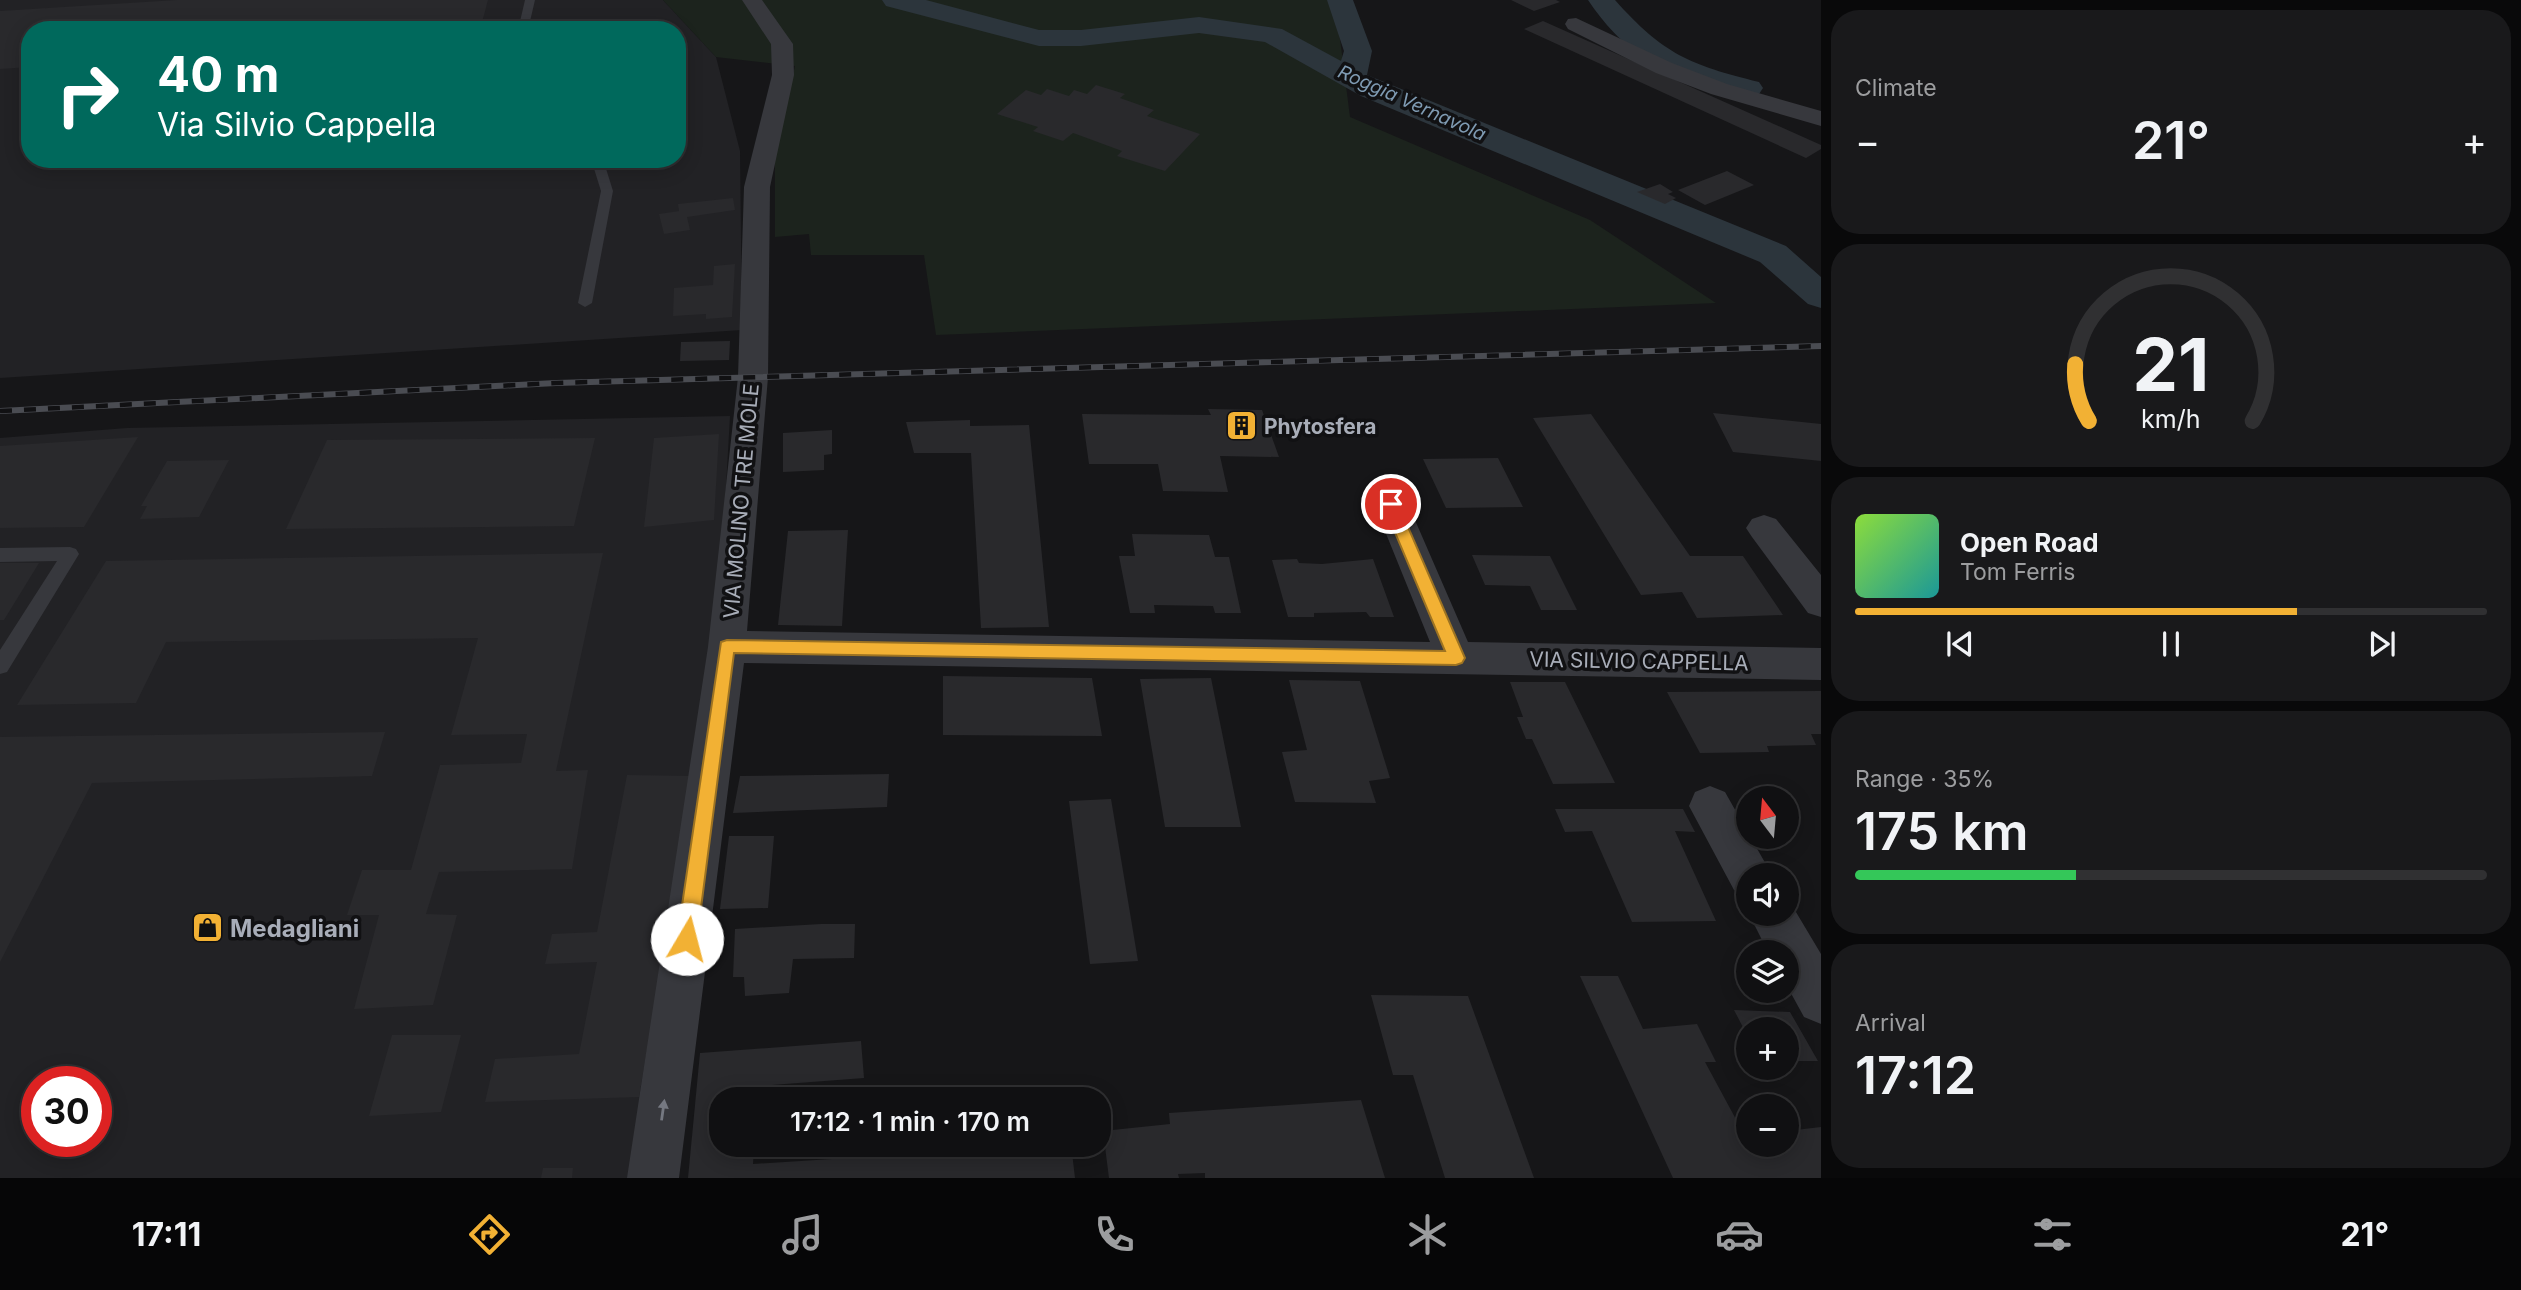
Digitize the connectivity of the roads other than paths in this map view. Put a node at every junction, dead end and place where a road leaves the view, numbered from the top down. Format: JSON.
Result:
{"nodes":[{"id":1,"x":530,"y":0,"type":"edge"},
{"id":2,"x":752,"y":0,"type":"edge"},
{"id":3,"x":525,"y":21,"type":"edge"},
{"id":4,"x":1576,"y":24,"type":"dead end"},
{"id":5,"x":1821,"y":119,"type":"edge"},
{"id":6,"x":600,"y":168,"type":"edge"},
{"id":7,"x":584,"y":303,"type":"dead end"},
{"id":8,"x":1391,"y":504,"type":"dead end"},
{"id":9,"x":1763,"y":528,"type":"dead end"},
{"id":10,"x":0,"y":555,"type":"edge"},
{"id":11,"x":1821,"y":602,"type":"edge"},
{"id":12,"x":727,"y":646,"type":"junction"},
{"id":13,"x":1456,"y":658,"type":"junction"},
{"id":14,"x":1821,"y":664,"type":"edge"},
{"id":15,"x":0,"y":666,"type":"edge"},
{"id":16,"x":1710,"y":806,"type":"dead end"},
{"id":17,"x":1743,"y":863,"type":"edge"},
{"id":18,"x":1779,"y":926,"type":"edge"},
{"id":19,"x":1821,"y":1000,"type":"edge"},
{"id":20,"x":653,"y":1178,"type":"edge"}],
"edges":[{"from":1,"to":3,"type":"lane"},
{"from":2,"to":12,"type":"street","name":"VIA MOLINO TRE MOLE"},
{"from":4,"to":5,"type":"street"},
{"from":6,"to":7,"type":"lane"},
{"from":8,"to":13,"type":"street"},
{"from":9,"to":11,"type":"street"},
{"from":10,"to":15,"type":"lane"},
{"from":12,"to":13,"type":"street","name":"VIA SILVIO CAPPELLA"},
{"from":20,"to":12,"type":"street","name":"VIA MOLINO TRE MOLE","one_way":true},
{"from":13,"to":14,"type":"street","name":"VIA SILVIO CAPPELLA"},
{"from":16,"to":17,"type":"street"},
{"from":18,"to":19,"type":"street"}]}
